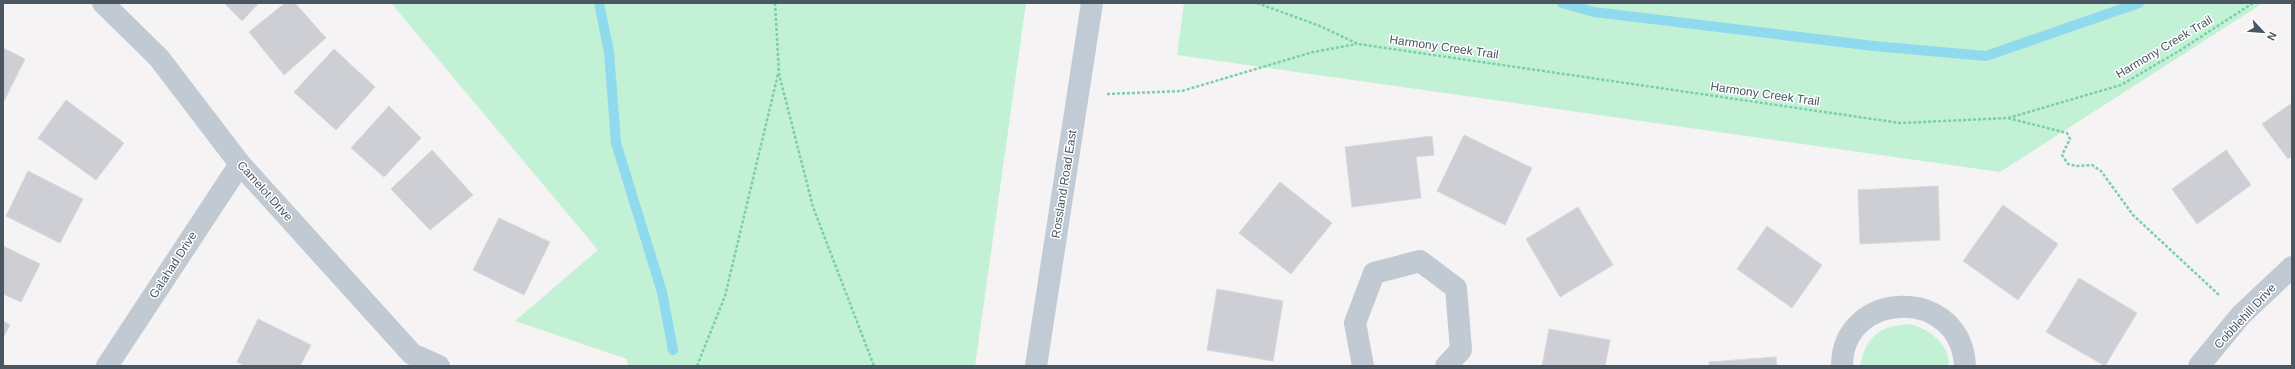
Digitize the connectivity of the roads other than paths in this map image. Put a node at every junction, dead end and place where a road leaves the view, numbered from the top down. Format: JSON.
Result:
{"nodes":[{"id":1,"x":103,"y":3,"type":"edge"},
{"id":2,"x":1092,"y":3,"type":"edge"},
{"id":3,"x":240,"y":164,"type":"junction"},
{"id":4,"x":2292,"y":266,"type":"edge"},
{"id":5,"x":107,"y":366,"type":"edge"},
{"id":6,"x":439,"y":366,"type":"edge"},
{"id":7,"x":1036,"y":366,"type":"edge"},
{"id":8,"x":1363,"y":366,"type":"edge"},
{"id":9,"x":1446,"y":366,"type":"edge"},
{"id":10,"x":1842,"y":366,"type":"edge"},
{"id":11,"x":1965,"y":366,"type":"edge"},
{"id":12,"x":2198,"y":366,"type":"edge"}],
"edges":[{"from":1,"to":3,"type":"street","name":"Camelot Drive"},
{"from":2,"to":7,"type":"main road","name":"Rossland Road East"},
{"from":3,"to":5,"type":"street","name":"Galahad Drive"},
{"from":3,"to":6,"type":"street","name":"Camelot Drive"},
{"from":4,"to":12,"type":"street","name":"Cobblehill Drive"},
{"from":8,"to":9,"type":"street"},
{"from":10,"to":11,"type":"street"}]}
